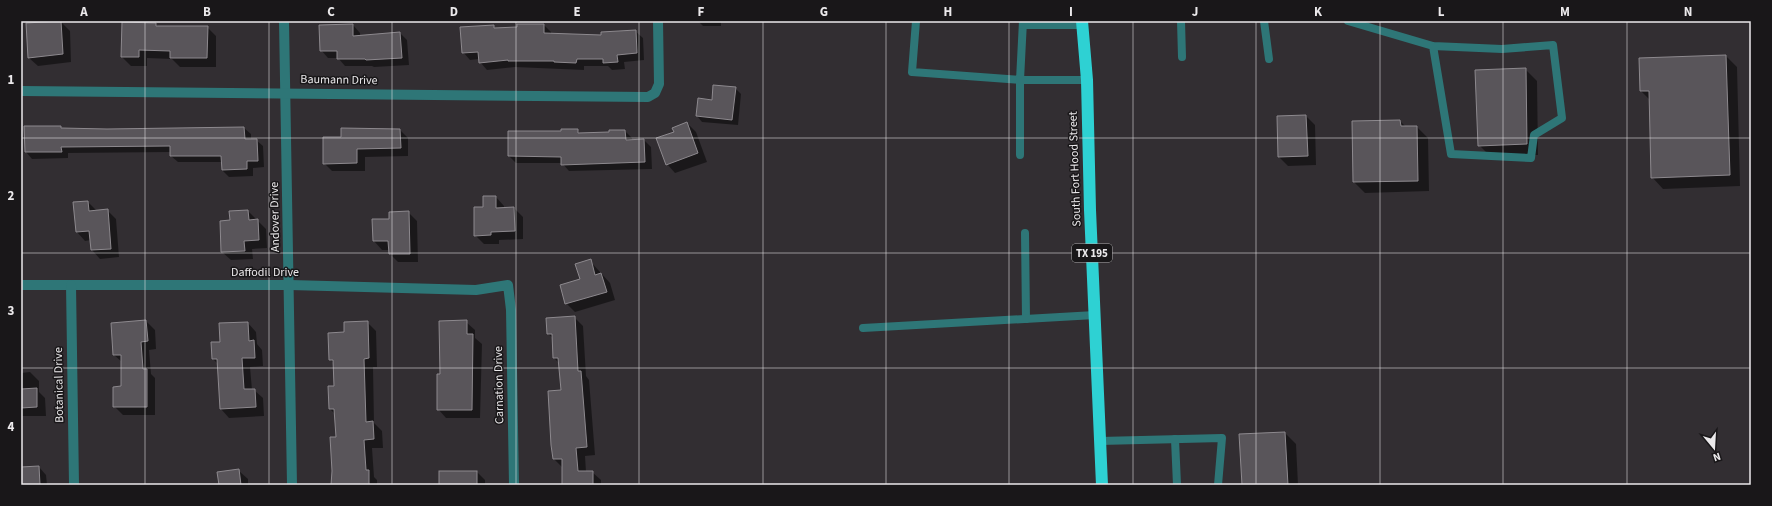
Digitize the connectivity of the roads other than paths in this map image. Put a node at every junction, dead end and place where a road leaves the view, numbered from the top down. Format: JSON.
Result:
{"nodes":[{"id":1,"x":284,"y":21,"type":"edge"},
{"id":2,"x":658,"y":21,"type":"edge"},
{"id":3,"x":916,"y":21,"type":"edge"},
{"id":4,"x":1181,"y":21,"type":"edge"},
{"id":5,"x":1264,"y":21,"type":"edge"},
{"id":6,"x":1348,"y":21,"type":"edge"},
{"id":7,"x":1023,"y":23,"type":"edge"},
{"id":8,"x":1082,"y":23,"type":"edge"},
{"id":9,"x":1433,"y":46,"type":"junction"},
{"id":10,"x":1182,"y":58,"type":"dead end"},
{"id":11,"x":1269,"y":59,"type":"dead end"},
{"id":12,"x":1020,"y":80,"type":"junction"},
{"id":13,"x":1087,"y":80,"type":"junction"},
{"id":14,"x":21,"y":91,"type":"edge"},
{"id":15,"x":286,"y":92,"type":"junction"},
{"id":16,"x":1020,"y":155,"type":"dead end"},
{"id":17,"x":1025,"y":233,"type":"dead end"},
{"id":18,"x":21,"y":285,"type":"edge"},
{"id":19,"x":71,"y":285,"type":"junction"},
{"id":20,"x":290,"y":285,"type":"junction"},
{"id":21,"x":508,"y":285,"type":"joint"},
{"id":22,"x":1095,"y":315,"type":"junction"},
{"id":23,"x":1026,"y":319,"type":"junction"},
{"id":24,"x":863,"y":328,"type":"dead end"},
{"id":25,"x":1175,"y":439,"type":"junction"},
{"id":26,"x":1100,"y":441,"type":"junction"},
{"id":27,"x":74,"y":485,"type":"edge"},
{"id":28,"x":292,"y":485,"type":"edge"},
{"id":29,"x":514,"y":485,"type":"edge"},
{"id":30,"x":1102,"y":485,"type":"edge"},
{"id":31,"x":1177,"y":485,"type":"edge"},
{"id":32,"x":1218,"y":485,"type":"edge"}],
"edges":[{"from":1,"to":15,"type":"street","name":"Andover Drive"},
{"from":2,"to":15,"type":"street","name":"Baumann Drive"},
{"from":3,"to":12,"type":"lane"},
{"from":4,"to":10,"type":"lane"},
{"from":5,"to":11,"type":"lane"},
{"from":6,"to":9,"type":"lane"},
{"from":7,"to":8,"type":"lane"},
{"from":7,"to":12,"type":"lane"},
{"from":8,"to":13,"type":"highway","name":"South Fort Hood Street","number":"TX 195"},
{"from":9,"to":9,"type":"lane"},
{"from":12,"to":13,"type":"lane"},
{"from":12,"to":16,"type":"lane"},
{"from":13,"to":22,"type":"highway","name":"South Fort Hood Street","number":"TX 195"},
{"from":14,"to":15,"type":"street","name":"Baumann Drive"},
{"from":15,"to":20,"type":"street","name":"Andover Drive"},
{"from":17,"to":23,"type":"lane"},
{"from":18,"to":19,"type":"street","name":"Daffodil Drive"},
{"from":19,"to":20,"type":"street","name":"Daffodil Drive"},
{"from":19,"to":27,"type":"street","name":"Botanical Drive"},
{"from":20,"to":21,"type":"street","name":"Daffodil Drive"},
{"from":20,"to":28,"type":"street","name":"Andover Drive"},
{"from":21,"to":29,"type":"street","name":"Carnation Drive"},
{"from":22,"to":23,"type":"lane"},
{"from":22,"to":26,"type":"highway","name":"South Fort Hood Street","number":"TX 195"},
{"from":23,"to":24,"type":"lane"},
{"from":25,"to":26,"type":"lane"},
{"from":25,"to":31,"type":"lane"},
{"from":25,"to":32,"type":"lane"},
{"from":26,"to":30,"type":"highway","name":"South Fort Hood Street","number":"TX 195"}]}
